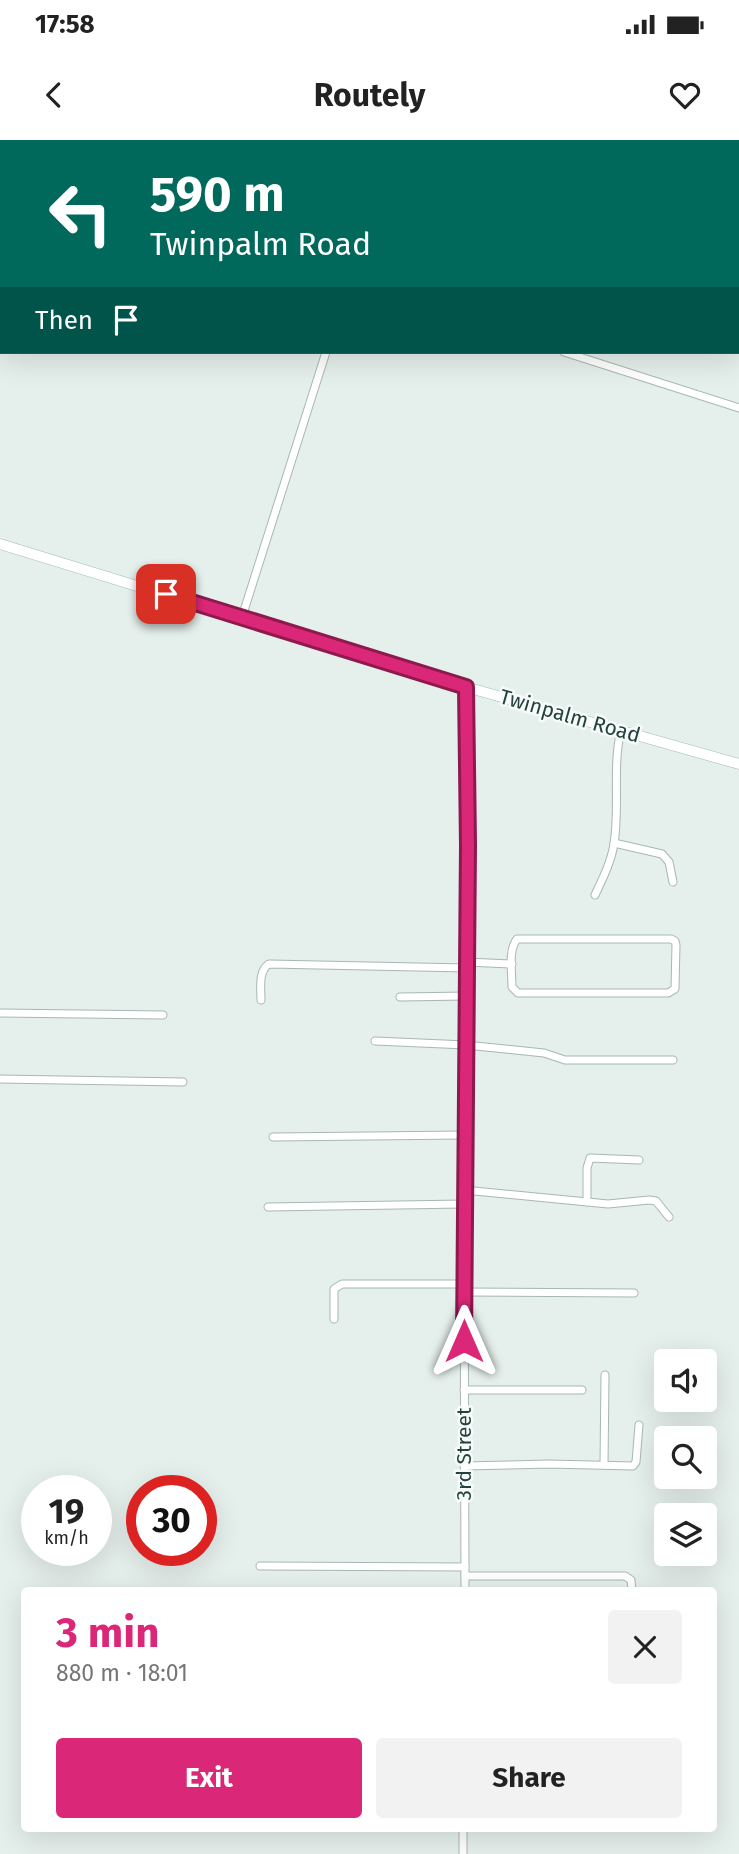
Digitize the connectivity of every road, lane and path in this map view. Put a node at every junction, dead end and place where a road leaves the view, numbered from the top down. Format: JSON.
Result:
{"nodes":[{"id":1,"x":325,"y":354,"type":"edge"},
{"id":2,"x":570,"y":354,"type":"edge"},
{"id":3,"x":739,"y":408,"type":"edge"},
{"id":4,"x":0,"y":544,"type":"edge"},
{"id":5,"x":242,"y":617,"type":"junction"},
{"id":6,"x":466,"y":687,"type":"junction"},
{"id":7,"x":621,"y":730,"type":"junction"},
{"id":8,"x":739,"y":764,"type":"edge"},
{"id":9,"x":614,"y":843,"type":"junction"},
{"id":10,"x":673,"y":882,"type":"dead end"},
{"id":11,"x":595,"y":895,"type":"dead end"},
{"id":12,"x":512,"y":964,"type":"junction"},
{"id":13,"x":467,"y":965,"type":"junction"},
{"id":14,"x":467,"y":996,"type":"junction"},
{"id":15,"x":400,"y":997,"type":"dead end"},
{"id":16,"x":261,"y":1000,"type":"dead end"},
{"id":17,"x":0,"y":1013,"type":"edge"},
{"id":18,"x":163,"y":1015,"type":"dead end"},
{"id":19,"x":375,"y":1041,"type":"dead end"},
{"id":20,"x":466,"y":1045,"type":"junction"},
{"id":21,"x":673,"y":1060,"type":"dead end"},
{"id":22,"x":0,"y":1079,"type":"edge"},
{"id":23,"x":183,"y":1082,"type":"dead end"},
{"id":24,"x":465,"y":1135,"type":"junction"},
{"id":25,"x":273,"y":1137,"type":"dead end"},
{"id":26,"x":639,"y":1160,"type":"dead end"},
{"id":27,"x":464,"y":1190,"type":"junction"},
{"id":28,"x":587,"y":1202,"type":"junction"},
{"id":29,"x":464,"y":1204,"type":"junction"},
{"id":30,"x":268,"y":1207,"type":"dead end"},
{"id":31,"x":669,"y":1217,"type":"dead end"},
{"id":32,"x":464,"y":1288,"type":"junction"},
{"id":33,"x":634,"y":1293,"type":"dead end"},
{"id":34,"x":334,"y":1319,"type":"dead end"},
{"id":35,"x":605,"y":1375,"type":"dead end"},
{"id":36,"x":464,"y":1390,"type":"junction"},
{"id":37,"x":582,"y":1390,"type":"dead end"},
{"id":38,"x":639,"y":1425,"type":"dead end"},
{"id":39,"x":604,"y":1465,"type":"junction"},
{"id":40,"x":464,"y":1466,"type":"junction"},
{"id":41,"x":261,"y":1566,"type":"dead end"},
{"id":42,"x":465,"y":1567,"type":"junction"},
{"id":43,"x":465,"y":1576,"type":"junction"},
{"id":44,"x":465,"y":1587,"type":"edge"},
{"id":45,"x":632,"y":1587,"type":"edge"},
{"id":46,"x":463,"y":1832,"type":"edge"},
{"id":47,"x":463,"y":1854,"type":"edge"}],
"edges":[{"from":1,"to":5,"type":"street"},
{"from":2,"to":3,"type":"street"},
{"from":4,"to":5,"type":"main road","name":"Twinpalm Road"},
{"from":5,"to":6,"type":"main road","name":"Twinpalm Road"},
{"from":6,"to":7,"type":"main road","name":"Twinpalm Road"},
{"from":6,"to":13,"type":"street","name":"3rd Street"},
{"from":7,"to":8,"type":"main road","name":"Twinpalm Road"},
{"from":7,"to":9,"type":"street"},
{"from":9,"to":10,"type":"street"},
{"from":9,"to":11,"type":"street"},
{"from":12,"to":12,"type":"street"},
{"from":12,"to":13,"type":"street"},
{"from":13,"to":14,"type":"street","name":"3rd Street"},
{"from":13,"to":16,"type":"street"},
{"from":14,"to":15,"type":"street"},
{"from":14,"to":20,"type":"street","name":"3rd Street"},
{"from":17,"to":18,"type":"street"},
{"from":19,"to":20,"type":"street"},
{"from":20,"to":21,"type":"street"},
{"from":20,"to":24,"type":"street","name":"3rd Street"},
{"from":22,"to":23,"type":"street"},
{"from":24,"to":25,"type":"street"},
{"from":24,"to":27,"type":"street","name":"3rd Street"},
{"from":26,"to":28,"type":"street"},
{"from":27,"to":28,"type":"street"},
{"from":27,"to":29,"type":"street","name":"3rd Street"},
{"from":28,"to":31,"type":"street"},
{"from":29,"to":30,"type":"street"},
{"from":29,"to":32,"type":"street","name":"3rd Street"},
{"from":32,"to":33,"type":"street"},
{"from":32,"to":34,"type":"street"},
{"from":32,"to":36,"type":"street","name":"3rd Street"},
{"from":35,"to":39,"type":"street"},
{"from":36,"to":37,"type":"street"},
{"from":36,"to":40,"type":"street","name":"3rd Street"},
{"from":38,"to":39,"type":"street"},
{"from":39,"to":40,"type":"street"},
{"from":40,"to":42,"type":"street","name":"3rd Street"},
{"from":41,"to":42,"type":"street"},
{"from":42,"to":43,"type":"street","name":"3rd Street"},
{"from":43,"to":44,"type":"street","name":"3rd Street"},
{"from":43,"to":45,"type":"street"},
{"from":46,"to":47,"type":"street"}]}
